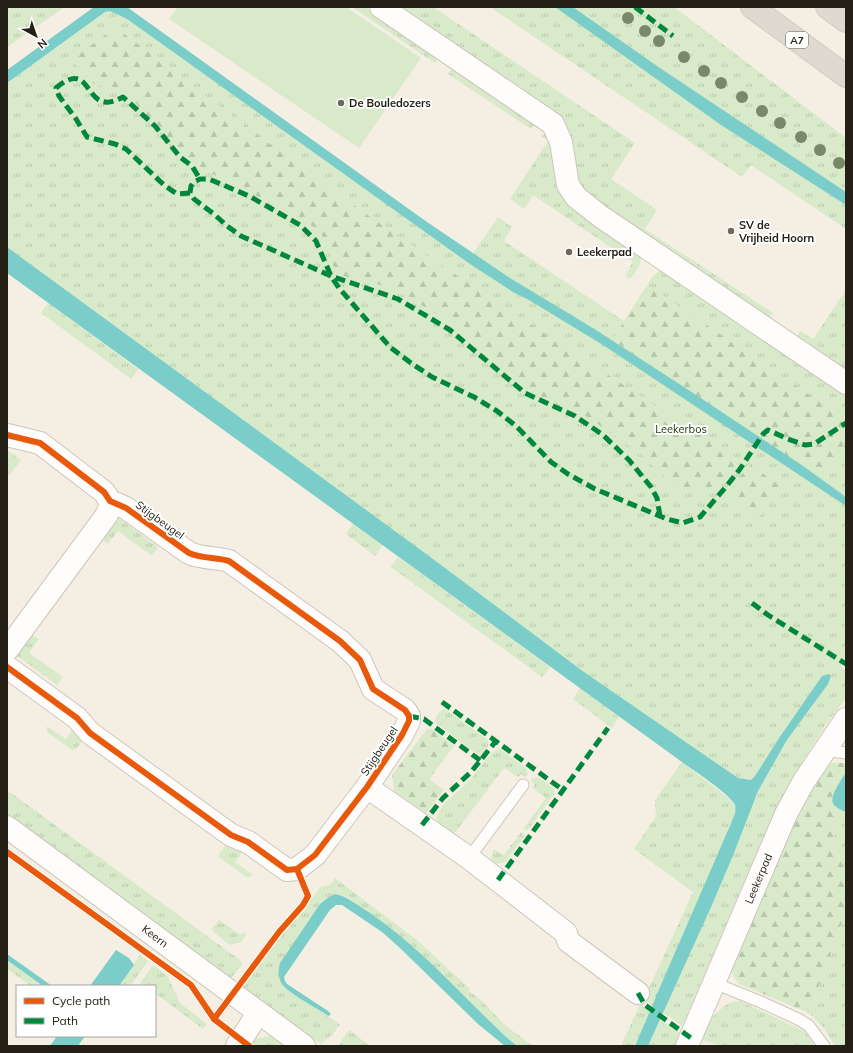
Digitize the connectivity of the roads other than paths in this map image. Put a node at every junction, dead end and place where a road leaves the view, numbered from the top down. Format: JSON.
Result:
{"nodes":[{"id":1,"x":381,"y":7,"type":"edge"},
{"id":2,"x":752,"y":7,"type":"edge"},
{"id":3,"x":827,"y":7,"type":"edge"},
{"id":4,"x":846,"y":21,"type":"edge"},
{"id":5,"x":846,"y":76,"type":"edge"},
{"id":6,"x":846,"y":383,"type":"edge"},
{"id":7,"x":7,"y":435,"type":"edge"},
{"id":8,"x":110,"y":501,"type":"junction"},
{"id":9,"x":7,"y":650,"type":"edge"},
{"id":10,"x":7,"y":667,"type":"edge"},
{"id":11,"x":846,"y":719,"type":"edge"},
{"id":12,"x":825,"y":750,"type":"junction"},
{"id":13,"x":846,"y":753,"type":"edge"},
{"id":14,"x":522,"y":785,"type":"dead end"},
{"id":15,"x":366,"y":787,"type":"junction"},
{"id":16,"x":7,"y":827,"type":"edge"},
{"id":17,"x":469,"y":858,"type":"junction"},
{"id":18,"x":714,"y":983,"type":"junction"},
{"id":19,"x":638,"y":993,"type":"dead end"},
{"id":20,"x":258,"y":1013,"type":"junction"},
{"id":21,"x":237,"y":1046,"type":"edge"},
{"id":22,"x":304,"y":1046,"type":"edge"},
{"id":23,"x":687,"y":1046,"type":"edge"},
{"id":24,"x":824,"y":1046,"type":"edge"}],
"edges":[{"from":1,"to":6,"type":"street"},
{"from":2,"to":5,"type":"highway","number":"A7"},
{"from":3,"to":4,"type":"highway"},
{"from":7,"to":8,"type":"street","name":"Stijgbeugel"},
{"from":8,"to":9,"type":"street"},
{"from":8,"to":15,"type":"street","name":"Stijgbeugel"},
{"from":10,"to":15,"type":"street","name":"Stijgbeugel"},
{"from":11,"to":12,"type":"street","name":"Leekerpad"},
{"from":12,"to":13,"type":"lane"},
{"from":12,"to":18,"type":"street","name":"Leekerpad"},
{"from":14,"to":17,"type":"lane"},
{"from":15,"to":17,"type":"street","name":"Stijgbeugel"},
{"from":16,"to":20,"type":"street","name":"Keern"},
{"from":17,"to":19,"type":"street","name":"Stijgbeugel"},
{"from":18,"to":23,"type":"street","name":"Leekerpad"},
{"from":18,"to":24,"type":"lane"},
{"from":20,"to":21,"type":"street"},
{"from":20,"to":22,"type":"street","name":"Keern"}]}
